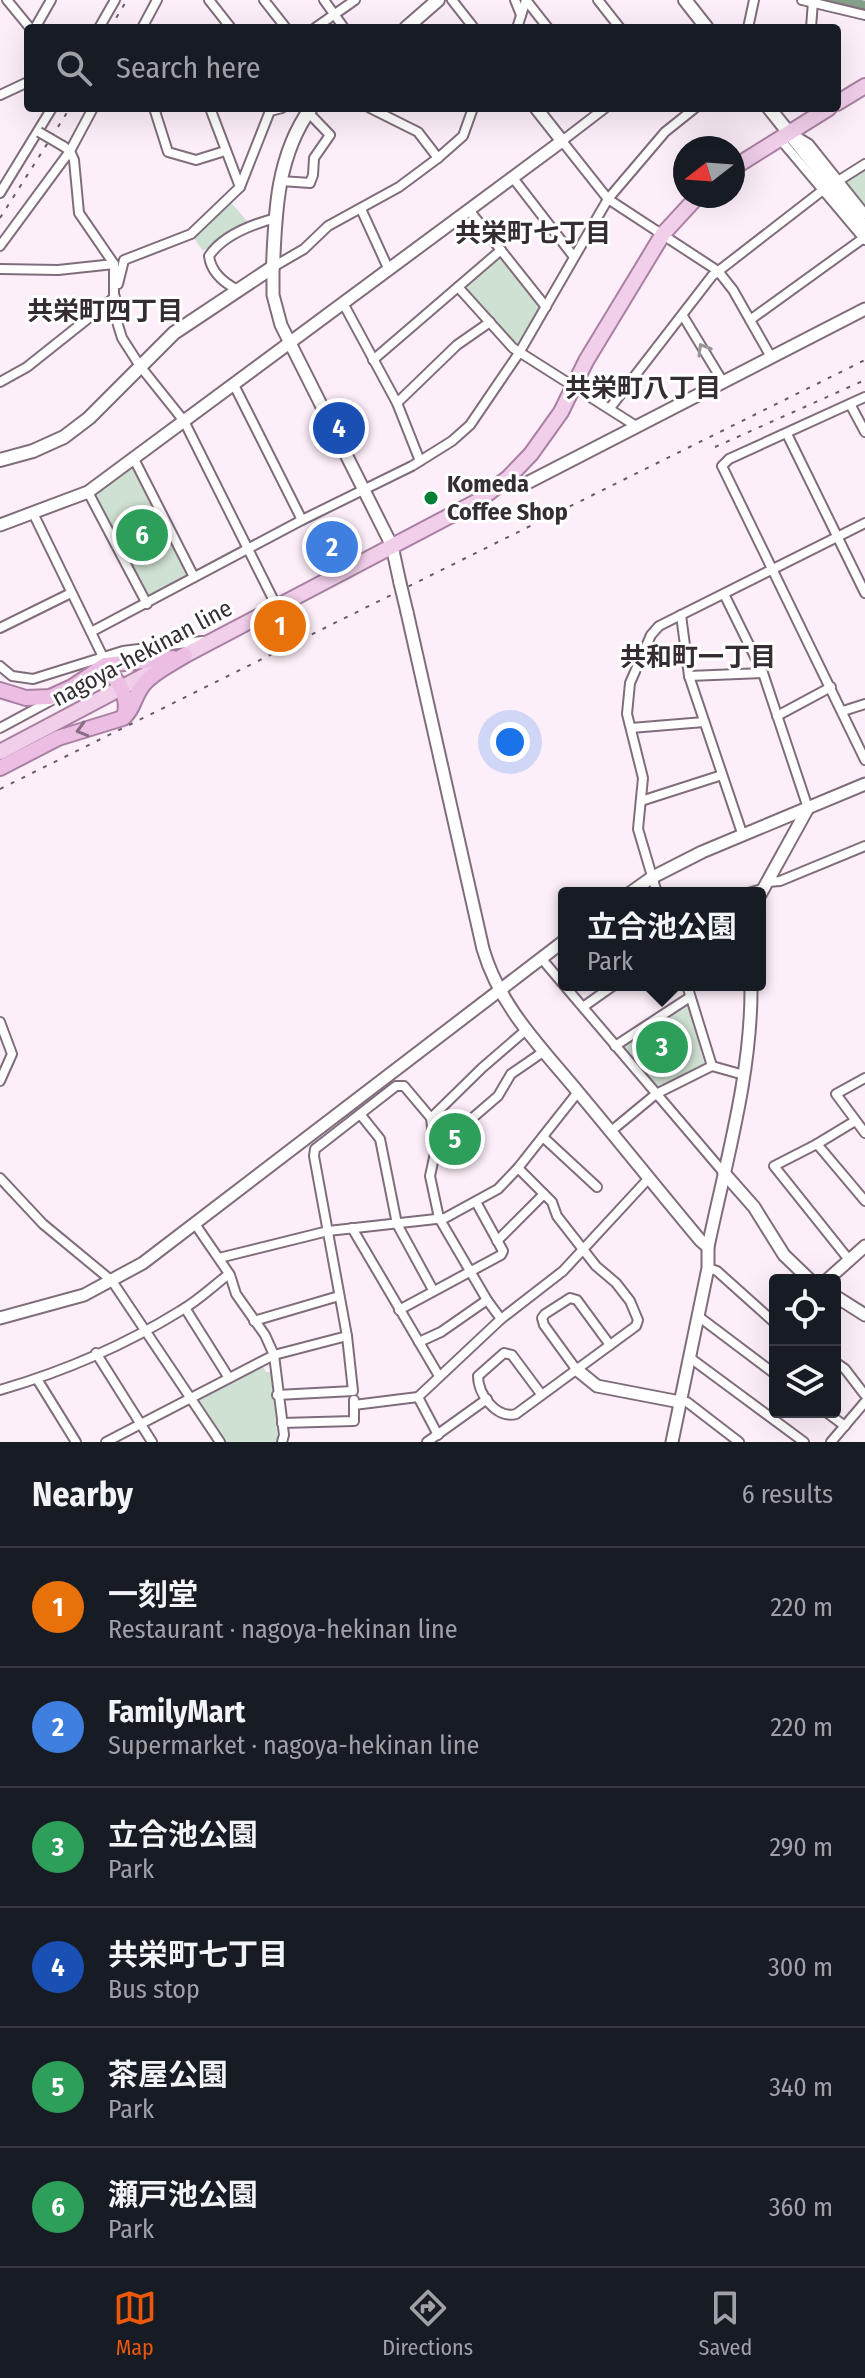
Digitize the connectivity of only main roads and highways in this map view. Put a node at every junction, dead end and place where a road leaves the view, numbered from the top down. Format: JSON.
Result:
{"nodes":[{"id":1,"x":438,"y":0,"type":"edge"},
{"id":2,"x":685,"y":0,"type":"edge"},
{"id":3,"x":411,"y":24,"type":"edge"},
{"id":4,"x":704,"y":24,"type":"edge"},
{"id":5,"x":865,"y":86,"type":"edge"},
{"id":6,"x":841,"y":101,"type":"edge"},
{"id":7,"x":306,"y":112,"type":"edge"},
{"id":8,"x":771,"y":112,"type":"edge"},
{"id":9,"x":822,"y":112,"type":"edge"},
{"id":10,"x":783,"y":135,"type":"junction"},
{"id":11,"x":745,"y":160,"type":"edge"},
{"id":12,"x":687,"y":208,"type":"edge"},
{"id":13,"x":865,"y":236,"type":"edge"},
{"id":14,"x":0,"y":460,"type":"edge"},
{"id":15,"x":185,"y":655,"type":"junction"},
{"id":16,"x":84,"y":678,"type":"junction"},
{"id":17,"x":120,"y":688,"type":"junction"},
{"id":18,"x":0,"y":690,"type":"edge"},
{"id":19,"x":123,"y":718,"type":"junction"},
{"id":20,"x":3,"y":761,"type":"edge"}],
"edges":[{"from":1,"to":3,"type":"main road"},
{"from":2,"to":4,"type":"main road"},
{"from":5,"to":6,"type":"main road"},
{"from":7,"to":14,"type":"main road"},
{"from":8,"to":10,"type":"main road"},
{"from":9,"to":10,"type":"main road"},
{"from":10,"to":11,"type":"main road"},
{"from":10,"to":13,"type":"main road"},
{"from":12,"to":15,"type":"main road","name":"nagoya-hekinan line"},
{"from":15,"to":16,"type":"highway"},
{"from":15,"to":17,"type":"main road","name":"nagoya-hekinan line"},
{"from":15,"to":19,"type":"highway"},
{"from":16,"to":17,"type":"highway"},
{"from":16,"to":18,"type":"highway"},
{"from":17,"to":19,"type":"highway"},
{"from":17,"to":20,"type":"main road","name":"nagoya-hekinan line"},
{"from":19,"to":20,"type":"highway","one_way":true}]}
